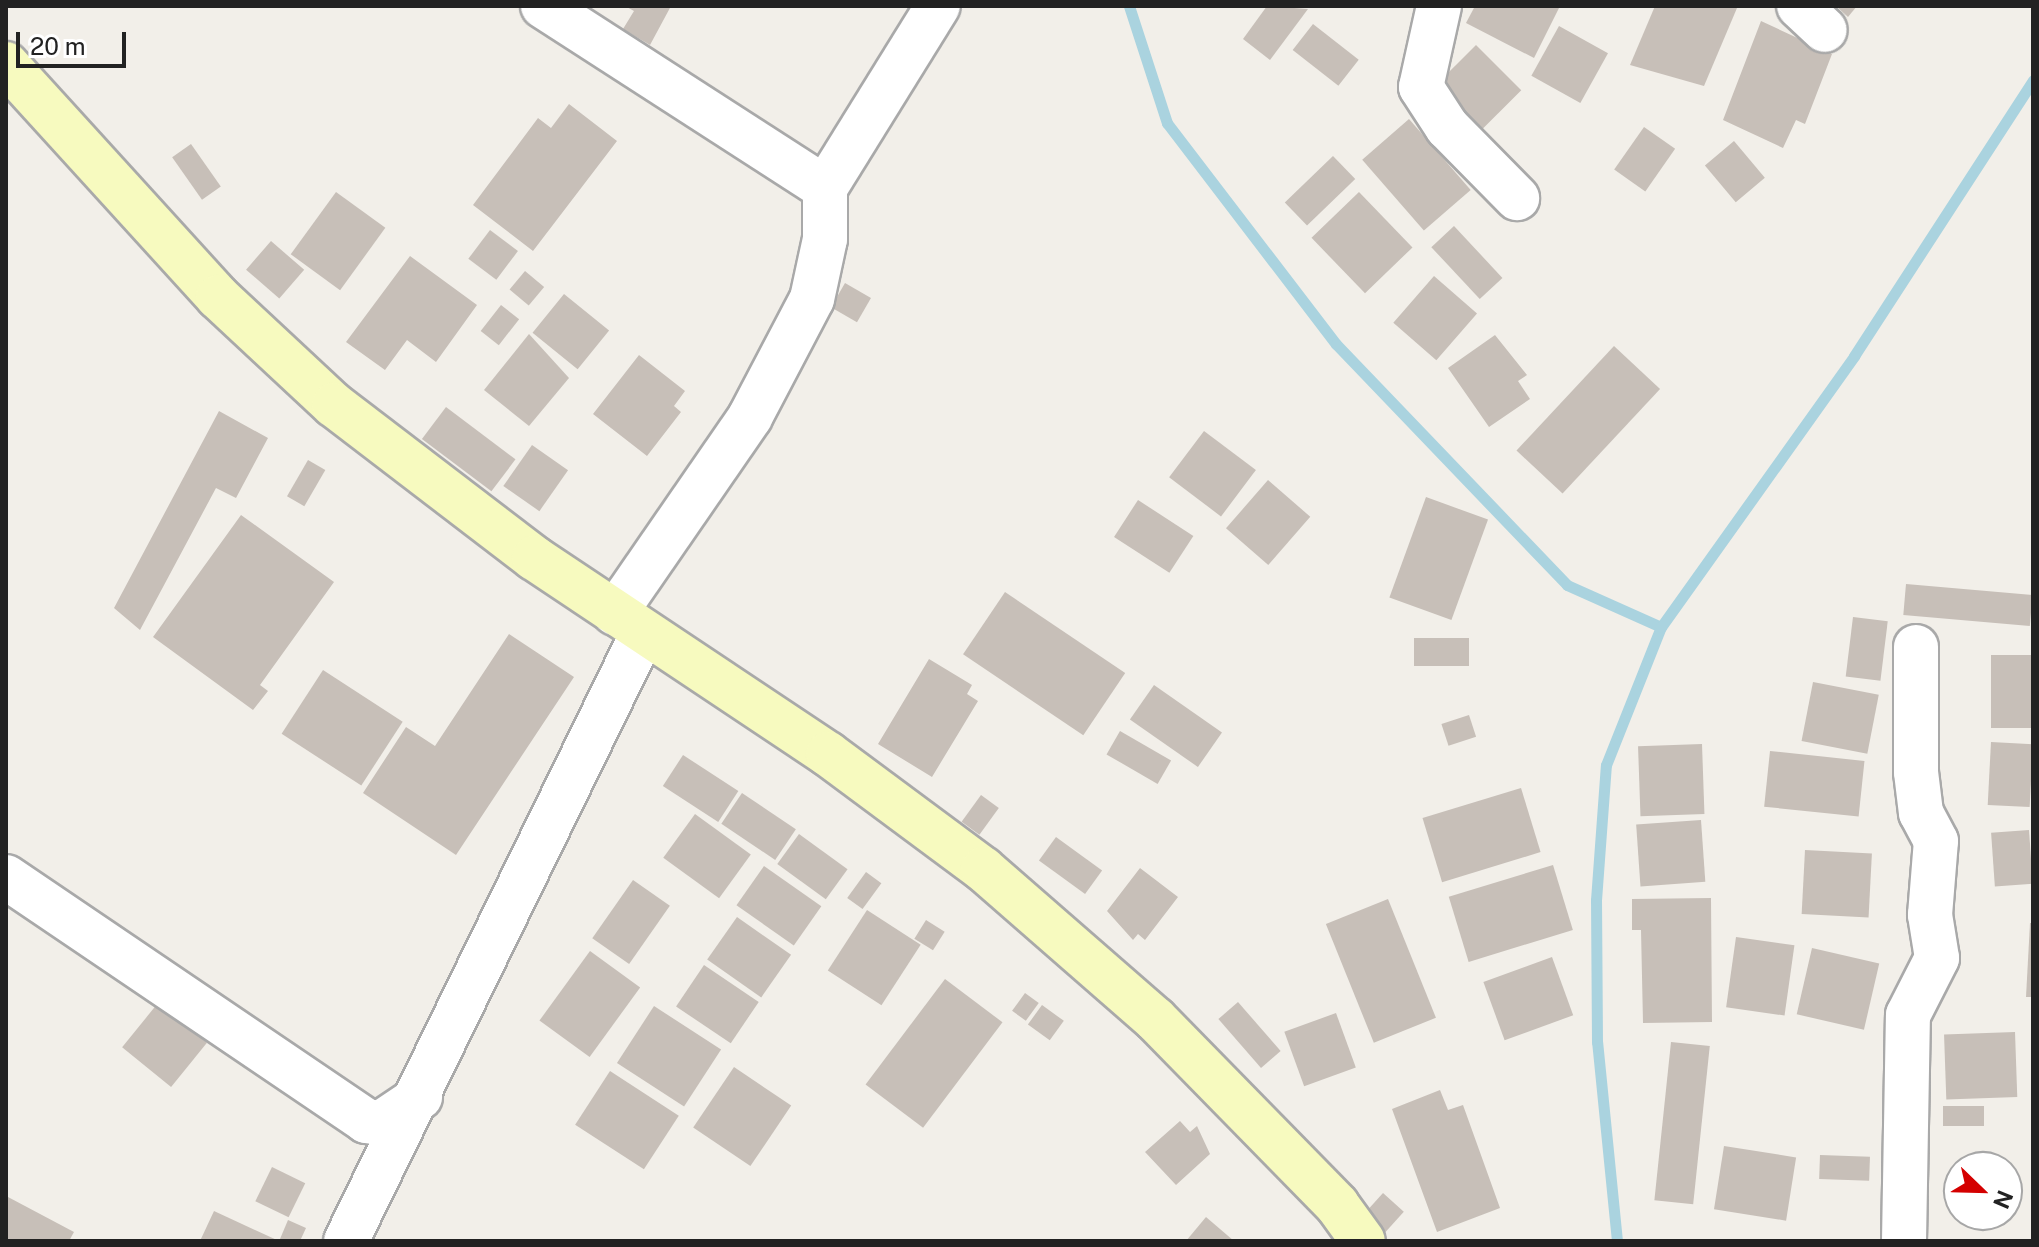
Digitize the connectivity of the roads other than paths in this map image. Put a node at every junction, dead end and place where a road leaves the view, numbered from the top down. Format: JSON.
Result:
{"nodes":[{"id":1,"x":543,"y":6,"type":"edge"},
{"id":2,"x":938,"y":6,"type":"edge"},
{"id":3,"x":1439,"y":6,"type":"edge"},
{"id":4,"x":6,"y":64,"type":"edge"},
{"id":5,"x":825,"y":188,"type":"junction"},
{"id":6,"x":1517,"y":198,"type":"dead end"},
{"id":7,"x":629,"y":624,"type":"junction"},
{"id":8,"x":1916,"y":647,"type":"dead end"},
{"id":9,"x":6,"y":877,"type":"edge"},
{"id":10,"x":420,"y":1097,"type":"junction"},
{"id":11,"x":346,"y":1241,"type":"edge"},
{"id":12,"x":1363,"y":1241,"type":"edge"},
{"id":13,"x":1904,"y":1241,"type":"edge"}],
"edges":[{"from":1,"to":5,"type":"street"},
{"from":2,"to":5,"type":"street"},
{"from":3,"to":6,"type":"street"},
{"from":4,"to":7,"type":"street"},
{"from":5,"to":7,"type":"street"},
{"from":7,"to":10,"type":"street"},
{"from":7,"to":12,"type":"street"},
{"from":8,"to":13,"type":"street"},
{"from":9,"to":10,"type":"street"},
{"from":10,"to":11,"type":"street"}]}
